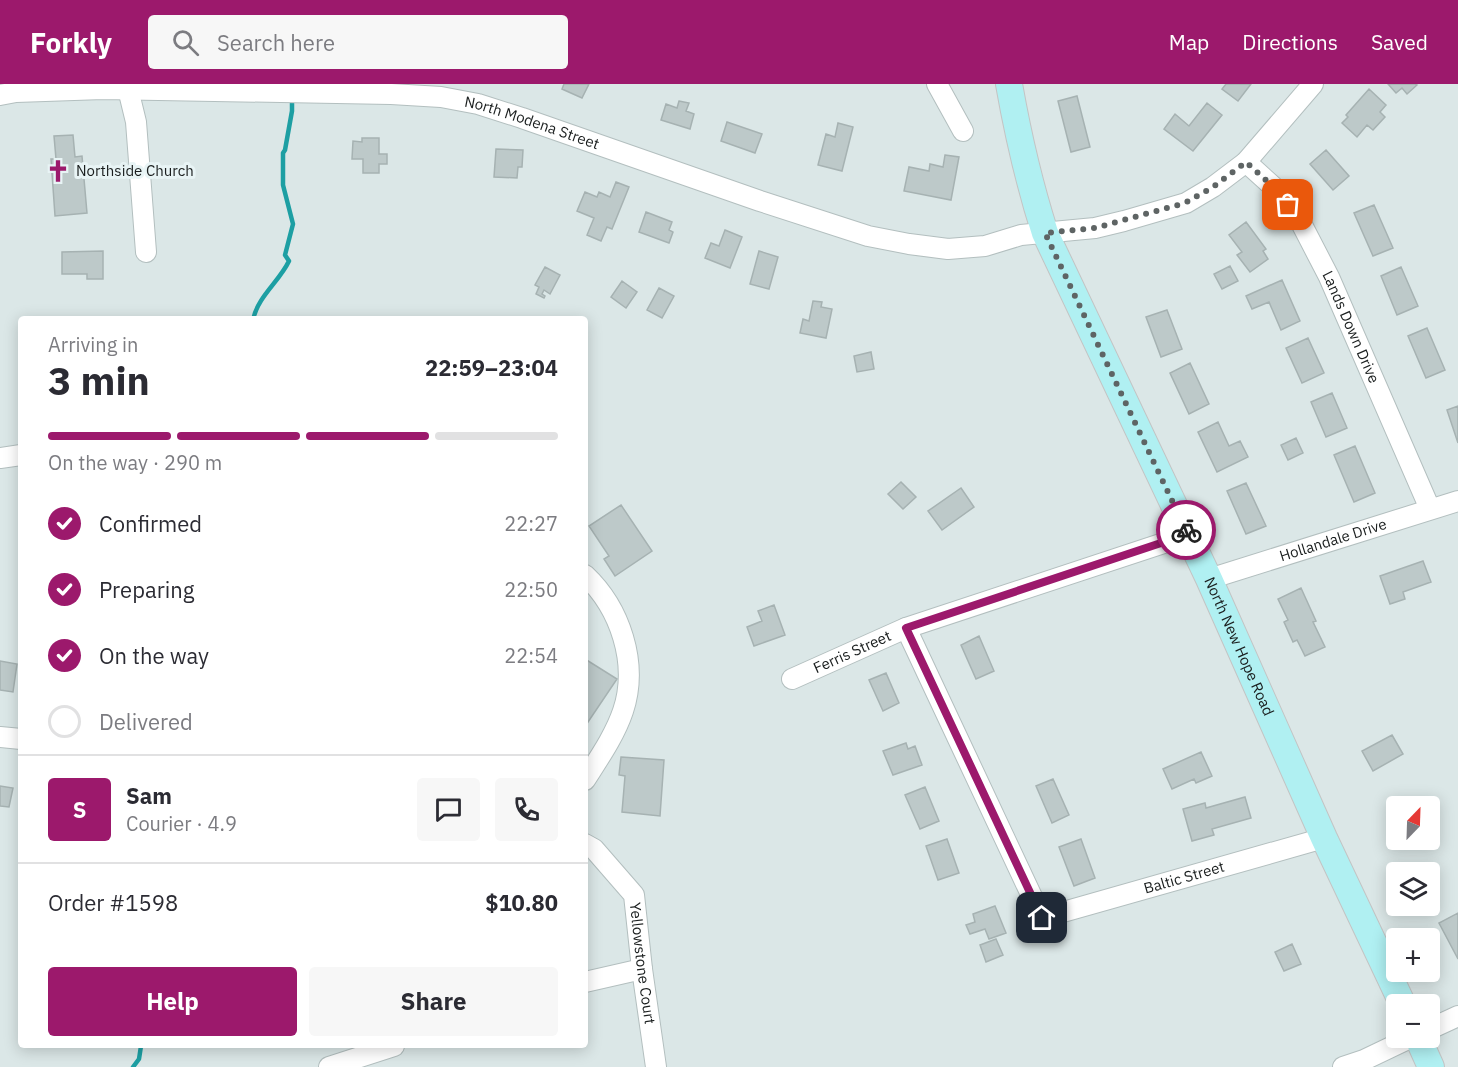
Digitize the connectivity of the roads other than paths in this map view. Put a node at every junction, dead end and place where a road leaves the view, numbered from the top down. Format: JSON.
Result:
{"nodes":[{"id":1,"x":937,"y":84,"type":"edge"},
{"id":2,"x":1009,"y":84,"type":"edge"},
{"id":3,"x":1313,"y":84,"type":"edge"},
{"id":4,"x":103,"y":87,"type":"edge"},
{"id":5,"x":129,"y":89,"type":"junction"},
{"id":6,"x":0,"y":95,"type":"edge"},
{"id":7,"x":963,"y":131,"type":"dead end"},
{"id":8,"x":1246,"y":162,"type":"junction"},
{"id":9,"x":1045,"y":233,"type":"junction"},
{"id":10,"x":146,"y":252,"type":"dead end"},
{"id":11,"x":18,"y":455,"type":"edge"},
{"id":12,"x":0,"y":458,"type":"edge"},
{"id":13,"x":1458,"y":501,"type":"edge"},
{"id":14,"x":1430,"y":509,"type":"junction"},
{"id":15,"x":1188,"y":534,"type":"junction"},
{"id":16,"x":588,"y":578,"type":"edge"},
{"id":17,"x":1209,"y":579,"type":"junction"},
{"id":18,"x":906,"y":628,"type":"junction"},
{"id":19,"x":792,"y":679,"type":"dead end"},
{"id":20,"x":0,"y":737,"type":"edge"},
{"id":21,"x":18,"y":739,"type":"edge"},
{"id":22,"x":588,"y":775,"type":"edge"},
{"id":23,"x":1324,"y":838,"type":"junction"},
{"id":24,"x":588,"y":846,"type":"edge"},
{"id":25,"x":642,"y":969,"type":"junction"},
{"id":26,"x":588,"y":981,"type":"edge"},
{"id":27,"x":1398,"y":994,"type":"edge"},
{"id":28,"x":1458,"y":1016,"type":"edge"},
{"id":29,"x":1440,"y":1024,"type":"edge"},
{"id":30,"x":388,"y":1048,"type":"edge"},
{"id":31,"x":1389,"y":1048,"type":"edge"},
{"id":32,"x":1422,"y":1048,"type":"edge"},
{"id":33,"x":329,"y":1067,"type":"edge"},
{"id":34,"x":656,"y":1067,"type":"edge"},
{"id":35,"x":1343,"y":1067,"type":"edge"},
{"id":36,"x":1431,"y":1067,"type":"edge"}],
"edges":[{"from":1,"to":7,"type":"street"},
{"from":2,"to":9,"type":"main road","name":"North New Hope Road"},
{"from":3,"to":8,"type":"street","name":"North Modena Street"},
{"from":4,"to":5,"type":"street","name":"North Modena Street"},
{"from":4,"to":6,"type":"street","name":"North Modena Street"},
{"from":5,"to":9,"type":"street","name":"North Modena Street"},
{"from":5,"to":10,"type":"street"},
{"from":8,"to":9,"type":"street","name":"North Modena Street"},
{"from":8,"to":14,"type":"street","name":"Lands Down Drive"},
{"from":9,"to":15,"type":"main road","name":"North New Hope Road"},
{"from":11,"to":12,"type":"street"},
{"from":13,"to":14,"type":"street","name":"Hollandale Drive"},
{"from":14,"to":17,"type":"street","name":"Hollandale Drive"},
{"from":15,"to":17,"type":"main road","name":"North New Hope Road"},
{"from":15,"to":18,"type":"street","name":"Ferris Street"},
{"from":16,"to":22,"type":"street"},
{"from":17,"to":23,"type":"main road","name":"North New Hope Road"},
{"from":18,"to":19,"type":"street","name":"Ferris Street"},
{"from":18,"to":23,"type":"street","name":"Baltic Street"},
{"from":20,"to":21,"type":"street"},
{"from":23,"to":27,"type":"main road","name":"North New Hope Road"},
{"from":24,"to":25,"type":"street","name":"Yellowstone Court"},
{"from":25,"to":26,"type":"street"},
{"from":25,"to":34,"type":"street","name":"Yellowstone Court"},
{"from":28,"to":29,"type":"street"},
{"from":30,"to":33,"type":"street"},
{"from":31,"to":35,"type":"street"},
{"from":32,"to":36,"type":"main road"}]}
